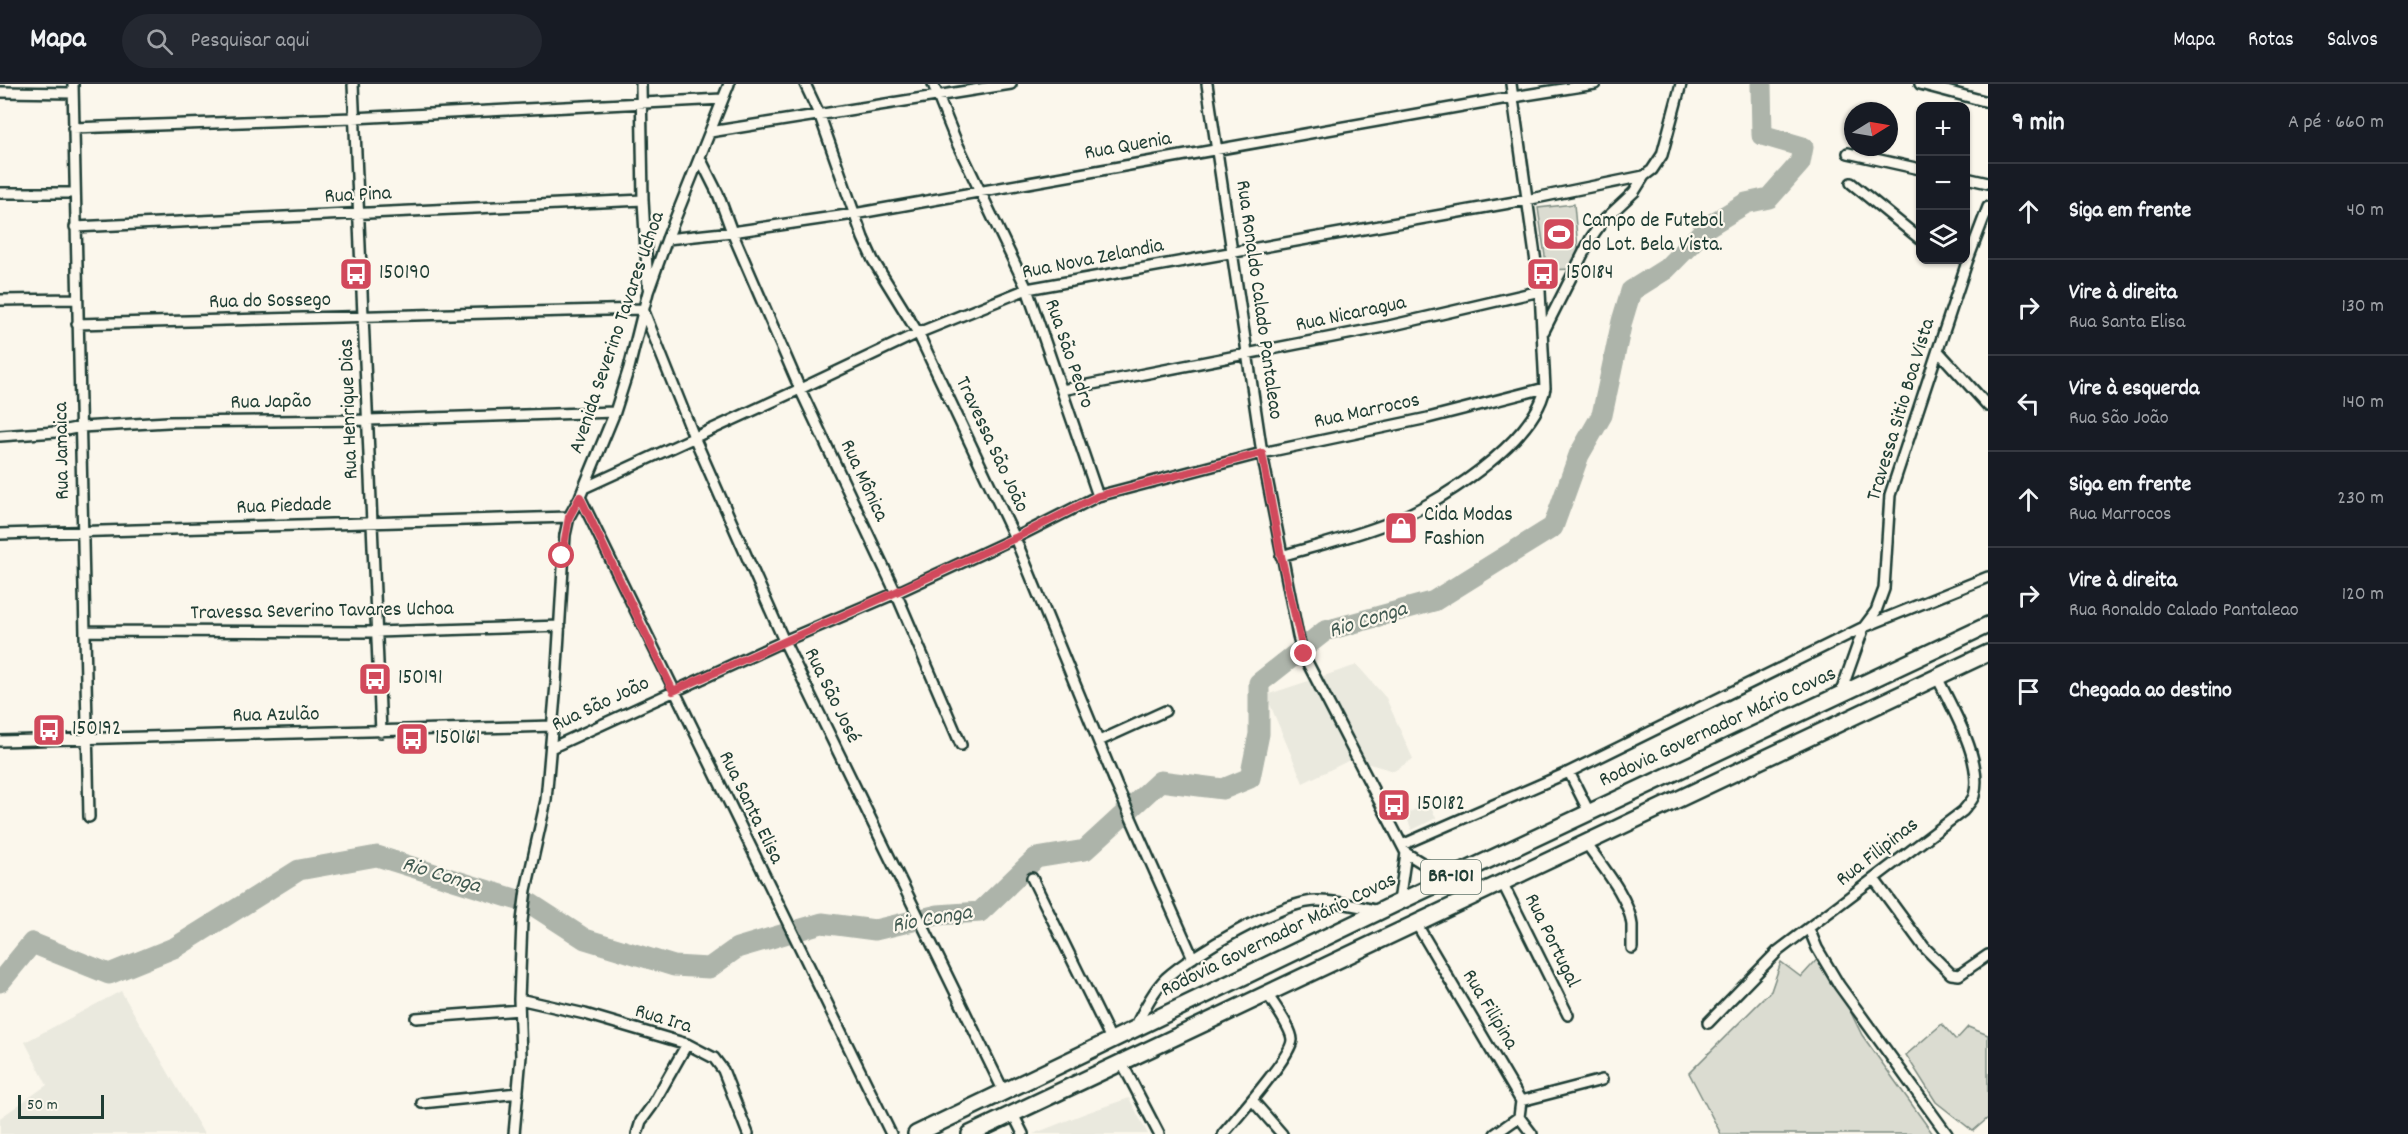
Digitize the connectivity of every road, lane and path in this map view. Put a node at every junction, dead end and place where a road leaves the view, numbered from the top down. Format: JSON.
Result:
{"nodes":[{"id":1,"x":353,"y":84,"type":"edge"},
{"id":2,"x":641,"y":84,"type":"edge"},
{"id":3,"x":729,"y":84,"type":"edge"},
{"id":4,"x":805,"y":84,"type":"edge"},
{"id":5,"x":933,"y":84,"type":"edge"},
{"id":6,"x":1011,"y":84,"type":"edge"},
{"id":7,"x":1207,"y":84,"type":"edge"},
{"id":8,"x":1511,"y":84,"type":"edge"},
{"id":9,"x":1595,"y":84,"type":"edge"},
{"id":10,"x":1681,"y":84,"type":"edge"},
{"id":11,"x":1920,"y":84,"type":"edge"},
{"id":12,"x":73,"y":88,"type":"edge"},
{"id":13,"x":0,"y":92,"type":"edge"},
{"id":14,"x":937,"y":96,"type":"junction"},
{"id":15,"x":1513,"y":97,"type":"junction"},
{"id":16,"x":722,"y":99,"type":"junction"},
{"id":17,"x":642,"y":102,"type":"junction"},
{"id":18,"x":1988,"y":102,"type":"edge"},
{"id":19,"x":820,"y":116,"type":"junction"},
{"id":20,"x":353,"y":118,"type":"junction"},
{"id":21,"x":73,"y":128,"type":"junction"},
{"id":22,"x":710,"y":132,"type":"junction"},
{"id":23,"x":1218,"y":150,"type":"junction"},
{"id":24,"x":1862,"y":156,"type":"edge"},
{"id":25,"x":700,"y":159,"type":"junction"},
{"id":26,"x":1916,"y":168,"type":"edge"},
{"id":27,"x":1644,"y":176,"type":"junction"},
{"id":28,"x":1970,"y":179,"type":"edge"},
{"id":29,"x":1851,"y":183,"type":"dead end"},
{"id":30,"x":1988,"y":183,"type":"edge"},
{"id":31,"x":979,"y":190,"type":"junction"},
{"id":32,"x":0,"y":193,"type":"edge"},
{"id":33,"x":74,"y":193,"type":"junction"},
{"id":34,"x":643,"y":200,"type":"junction"},
{"id":35,"x":1526,"y":200,"type":"junction"},
{"id":36,"x":1988,"y":207,"type":"edge"},
{"id":37,"x":359,"y":214,"type":"junction"},
{"id":38,"x":854,"y":214,"type":"junction"},
{"id":39,"x":75,"y":227,"type":"junction"},
{"id":40,"x":732,"y":232,"type":"junction"},
{"id":41,"x":1916,"y":236,"type":"edge"},
{"id":42,"x":667,"y":239,"type":"junction"},
{"id":43,"x":1970,"y":246,"type":"edge"},
{"id":44,"x":1233,"y":251,"type":"junction"},
{"id":45,"x":1962,"y":264,"type":"edge"},
{"id":46,"x":1027,"y":289,"type":"junction"},
{"id":47,"x":1540,"y":291,"type":"junction"},
{"id":48,"x":648,"y":292,"type":"junction"},
{"id":49,"x":77,"y":299,"type":"junction"},
{"id":50,"x":0,"y":300,"type":"edge"},
{"id":51,"x":643,"y":309,"type":"junction"},
{"id":52,"x":364,"y":317,"type":"junction"},
{"id":53,"x":77,"y":324,"type":"junction"},
{"id":54,"x":918,"y":333,"type":"junction"},
{"id":55,"x":1543,"y":334,"type":"junction"},
{"id":56,"x":1939,"y":352,"type":"junction"},
{"id":57,"x":1248,"y":355,"type":"junction"},
{"id":58,"x":1545,"y":388,"type":"junction"},
{"id":59,"x":800,"y":389,"type":"junction"},
{"id":60,"x":1062,"y":390,"type":"junction"},
{"id":61,"x":1988,"y":406,"type":"edge"},
{"id":62,"x":615,"y":412,"type":"junction"},
{"id":63,"x":368,"y":420,"type":"junction"},
{"id":64,"x":81,"y":427,"type":"junction"},
{"id":65,"x":0,"y":436,"type":"edge"},
{"id":66,"x":694,"y":437,"type":"junction"},
{"id":67,"x":1262,"y":453,"type":"junction"},
{"id":68,"x":582,"y":493,"type":"junction"},
{"id":69,"x":1098,"y":496,"type":"junction"},
{"id":70,"x":569,"y":517,"type":"junction"},
{"id":71,"x":372,"y":522,"type":"junction"},
{"id":72,"x":83,"y":533,"type":"junction"},
{"id":73,"x":0,"y":534,"type":"edge"},
{"id":74,"x":1015,"y":538,"type":"junction"},
{"id":75,"x":1281,"y":556,"type":"junction"},
{"id":76,"x":1988,"y":577,"type":"edge"},
{"id":77,"x":896,"y":592,"type":"junction"},
{"id":78,"x":1988,"y":624,"type":"edge"},
{"id":79,"x":560,"y":626,"type":"junction"},
{"id":80,"x":1864,"y":627,"type":"junction"},
{"id":81,"x":85,"y":631,"type":"junction"},
{"id":82,"x":376,"y":632,"type":"junction"},
{"id":83,"x":784,"y":641,"type":"junction"},
{"id":84,"x":1988,"y":653,"type":"edge"},
{"id":85,"x":1937,"y":677,"type":"junction"},
{"id":86,"x":673,"y":691,"type":"junction"},
{"id":87,"x":1841,"y":692,"type":"junction"},
{"id":88,"x":1165,"y":711,"type":"dead end"},
{"id":89,"x":553,"y":726,"type":"junction"},
{"id":90,"x":381,"y":732,"type":"junction"},
{"id":91,"x":87,"y":739,"type":"junction"},
{"id":92,"x":0,"y":741,"type":"edge"},
{"id":93,"x":1099,"y":741,"type":"junction"},
{"id":94,"x":961,"y":745,"type":"dead end"},
{"id":95,"x":551,"y":748,"type":"junction"},
{"id":96,"x":1569,"y":772,"type":"junction"},
{"id":97,"x":1589,"y":812,"type":"junction"},
{"id":98,"x":89,"y":816,"type":"dead end"},
{"id":99,"x":1586,"y":843,"type":"junction"},
{"id":100,"x":1404,"y":849,"type":"junction"},
{"id":101,"x":1032,"y":878,"type":"dead end"},
{"id":102,"x":1448,"y":879,"type":"junction"},
{"id":103,"x":1874,"y":879,"type":"junction"},
{"id":104,"x":1502,"y":882,"type":"junction"},
{"id":105,"x":1399,"y":902,"type":"junction"},
{"id":106,"x":1380,"y":911,"type":"junction"},
{"id":107,"x":1416,"y":923,"type":"junction"},
{"id":108,"x":1809,"y":929,"type":"junction"},
{"id":109,"x":1632,"y":948,"type":"dead end"},
{"id":110,"x":1988,"y":955,"type":"edge"},
{"id":111,"x":1193,"y":958,"type":"junction"},
{"id":112,"x":1268,"y":995,"type":"junction"},
{"id":113,"x":519,"y":999,"type":"junction"},
{"id":114,"x":519,"y":1010,"type":"junction"},
{"id":115,"x":1568,"y":1016,"type":"dead end"},
{"id":116,"x":416,"y":1018,"type":"dead end"},
{"id":117,"x":1708,"y":1023,"type":"dead end"},
{"id":118,"x":1134,"y":1029,"type":"junction"},
{"id":119,"x":1112,"y":1039,"type":"junction"},
{"id":120,"x":687,"y":1044,"type":"junction"},
{"id":121,"x":1122,"y":1063,"type":"junction"},
{"id":122,"x":1602,"y":1080,"type":"dead end"},
{"id":123,"x":1004,"y":1092,"type":"junction"},
{"id":124,"x":518,"y":1093,"type":"junction"},
{"id":125,"x":1252,"y":1101,"type":"junction"},
{"id":126,"x":1521,"y":1101,"type":"junction"},
{"id":127,"x":422,"y":1102,"type":"dead end"},
{"id":128,"x":1013,"y":1114,"type":"junction"},
{"id":129,"x":1519,"y":1117,"type":"junction"},
{"id":130,"x":514,"y":1134,"type":"edge"},
{"id":131,"x":636,"y":1134,"type":"edge"},
{"id":132,"x":748,"y":1134,"type":"edge"},
{"id":133,"x":891,"y":1134,"type":"edge"},
{"id":134,"x":916,"y":1134,"type":"edge"},
{"id":135,"x":970,"y":1134,"type":"edge"},
{"id":136,"x":1023,"y":1134,"type":"edge"},
{"id":137,"x":1158,"y":1134,"type":"edge"},
{"id":138,"x":1223,"y":1134,"type":"edge"},
{"id":139,"x":1282,"y":1134,"type":"edge"},
{"id":140,"x":1495,"y":1134,"type":"edge"},
{"id":141,"x":1532,"y":1134,"type":"edge"},
{"id":142,"x":1947,"y":1134,"type":"edge"}],
"edges":[{"from":1,"to":20,"type":"street","name":"Rua Henrique Dias"},
{"from":2,"to":17,"type":"street"},
{"from":3,"to":16,"type":"street","name":"Avenida Severino Tavares Uchoa"},
{"from":4,"to":19,"type":"street","name":"Travessa São João"},
{"from":5,"to":14,"type":"street","name":"Rua São Pedro"},
{"from":6,"to":14,"type":"street"},
{"from":7,"to":23,"type":"street","name":"Rua Ronaldo Calado Pantaleao"},
{"from":8,"to":15,"type":"street"},
{"from":9,"to":15,"type":"street","name":"Rua Quenia"},
{"from":10,"to":27,"type":"street"},
{"from":11,"to":18,"type":"street"},
{"from":12,"to":13,"type":"street"},
{"from":12,"to":21,"type":"street","name":"Rua Jamaica"},
{"from":14,"to":19,"type":"street"},
{"from":14,"to":31,"type":"street","name":"Rua São Pedro"},
{"from":15,"to":23,"type":"street","name":"Rua Quenia"},
{"from":15,"to":35,"type":"street"},
{"from":16,"to":17,"type":"street"},
{"from":16,"to":22,"type":"street","name":"Avenida Severino Tavares Uchoa"},
{"from":17,"to":20,"type":"street"},
{"from":17,"to":34,"type":"street"},
{"from":19,"to":22,"type":"street"},
{"from":19,"to":38,"type":"street","name":"Travessa São João"},
{"from":20,"to":21,"type":"street"},
{"from":20,"to":37,"type":"street","name":"Rua Henrique Dias"},
{"from":21,"to":33,"type":"street","name":"Rua Jamaica"},
{"from":22,"to":25,"type":"street","name":"Avenida Severino Tavares Uchoa"},
{"from":23,"to":31,"type":"street","name":"Rua Quenia"},
{"from":23,"to":44,"type":"street","name":"Rua Ronaldo Calado Pantaleao"},
{"from":24,"to":26,"type":"street"},
{"from":25,"to":40,"type":"street","name":"Rua Mônica"},
{"from":25,"to":42,"type":"street","name":"Avenida Severino Tavares Uchoa"},
{"from":27,"to":35,"type":"street","name":"Rua Nova Zelandia"},
{"from":27,"to":55,"type":"street"},
{"from":28,"to":30,"type":"street"},
{"from":29,"to":41,"type":"street"},
{"from":31,"to":38,"type":"street","name":"Rua Quenia"},
{"from":31,"to":46,"type":"street","name":"Rua São Pedro"},
{"from":32,"to":33,"type":"street"},
{"from":33,"to":39,"type":"street","name":"Rua Jamaica"},
{"from":34,"to":37,"type":"street","name":"Rua Pina"},
{"from":34,"to":48,"type":"street"},
{"from":35,"to":44,"type":"street","name":"Rua Nova Zelandia"},
{"from":35,"to":47,"type":"street"},
{"from":36,"to":43,"type":"street","name":"Travessa Sitio Boa Vista"},
{"from":37,"to":39,"type":"street","name":"Rua Pina"},
{"from":37,"to":52,"type":"street","name":"Rua Henrique Dias"},
{"from":38,"to":40,"type":"street","name":"Rua Quenia"},
{"from":38,"to":54,"type":"street","name":"Travessa São João"},
{"from":39,"to":49,"type":"street","name":"Rua Jamaica"},
{"from":40,"to":42,"type":"street","name":"Rua Quenia"},
{"from":40,"to":59,"type":"street","name":"Rua Mônica"},
{"from":42,"to":48,"type":"street","name":"Avenida Severino Tavares Uchoa"},
{"from":44,"to":46,"type":"street","name":"Rua Nova Zelandia"},
{"from":44,"to":57,"type":"street","name":"Rua Ronaldo Calado Pantaleao"},
{"from":45,"to":56,"type":"street","name":"Travessa Sitio Boa Vista"},
{"from":46,"to":54,"type":"street","name":"Rua Nova Zelandia"},
{"from":46,"to":60,"type":"street","name":"Rua São Pedro"},
{"from":47,"to":55,"type":"street"},
{"from":47,"to":57,"type":"street","name":"Rua Nicaragua"},
{"from":48,"to":51,"type":"street","name":"Avenida Severino Tavares Uchoa"},
{"from":49,"to":50,"type":"street"},
{"from":49,"to":53,"type":"street","name":"Rua Jamaica"},
{"from":51,"to":52,"type":"street","name":"Rua do Sossego"},
{"from":51,"to":62,"type":"street","name":"Avenida Severino Tavares Uchoa"},
{"from":51,"to":66,"type":"street","name":"Rua São José"},
{"from":52,"to":53,"type":"street","name":"Rua do Sossego"},
{"from":52,"to":63,"type":"street","name":"Rua Henrique Dias"},
{"from":53,"to":64,"type":"street","name":"Rua Jamaica"},
{"from":54,"to":59,"type":"street","name":"Rua Nova Zelandia"},
{"from":54,"to":74,"type":"street","name":"Travessa São João"},
{"from":55,"to":58,"type":"street"},
{"from":56,"to":61,"type":"street"},
{"from":56,"to":80,"type":"street","name":"Travessa Sitio Boa Vista"},
{"from":57,"to":60,"type":"street","name":"Rua Nicaragua"},
{"from":57,"to":67,"type":"street","name":"Rua Ronaldo Calado Pantaleao"},
{"from":58,"to":67,"type":"street","name":"Rua Marrocos"},
{"from":58,"to":75,"type":"street"},
{"from":59,"to":66,"type":"street","name":"Rua Nova Zelandia"},
{"from":59,"to":77,"type":"street","name":"Rua Mônica"},
{"from":60,"to":69,"type":"street","name":"Rua São Pedro"},
{"from":62,"to":63,"type":"street","name":"Rua Japão"},
{"from":62,"to":68,"type":"street","name":"Avenida Severino Tavares Uchoa"},
{"from":63,"to":64,"type":"street","name":"Rua Japão"},
{"from":63,"to":71,"type":"street","name":"Rua Henrique Dias"},
{"from":64,"to":65,"type":"street","name":"Rua Japão"},
{"from":64,"to":72,"type":"street","name":"Rua Jamaica"},
{"from":66,"to":68,"type":"street","name":"Rua Nova Zelandia"},
{"from":66,"to":83,"type":"street","name":"Rua São José"},
{"from":67,"to":69,"type":"street","name":"Rua Marrocos"},
{"from":67,"to":75,"type":"street","name":"Rua Ronaldo Calado Pantaleao"},
{"from":68,"to":70,"type":"street","name":"Avenida Severino Tavares Uchoa"},
{"from":68,"to":86,"type":"street","name":"Rua Santa Elisa"},
{"from":69,"to":74,"type":"street","name":"Rua Marrocos"},
{"from":70,"to":71,"type":"street","name":"Rua Piedade"},
{"from":70,"to":79,"type":"street","name":"Avenida Severino Tavares Uchoa"},
{"from":71,"to":72,"type":"street","name":"Rua Piedade"},
{"from":71,"to":82,"type":"street","name":"Rua Henrique Dias"},
{"from":72,"to":73,"type":"street","name":"Rua Piedade"},
{"from":72,"to":81,"type":"street","name":"Rua Jamaica"},
{"from":74,"to":77,"type":"street","name":"Rua Marrocos"},
{"from":74,"to":93,"type":"street","name":"Travessa São João"},
{"from":75,"to":100,"type":"street","name":"Rua Ronaldo Calado Pantaleao"},
{"from":76,"to":80,"type":"street"},
{"from":77,"to":83,"type":"street","name":"Rua São João"},
{"from":77,"to":94,"type":"street","name":"Rua Mônica"},
{"from":78,"to":87,"type":"highway","name":"Rodovia Governador Mário Covas","number":"BR-101"},
{"from":79,"to":82,"type":"street","name":"Travessa Severino Tavares Uchoa"},
{"from":79,"to":89,"type":"street","name":"Avenida Severino Tavares Uchoa"},
{"from":80,"to":87,"type":"street","name":"Travessa Sitio Boa Vista"},
{"from":80,"to":96,"type":"street"},
{"from":81,"to":82,"type":"street","name":"Travessa Severino Tavares Uchoa"},
{"from":81,"to":91,"type":"street","name":"Rua Jamaica"},
{"from":82,"to":90,"type":"street","name":"Rua Henrique Dias"},
{"from":83,"to":86,"type":"street","name":"Rua São João"},
{"from":83,"to":123,"type":"street","name":"Rua São José"},
{"from":84,"to":85,"type":"highway","number":"BR-101"},
{"from":85,"to":99,"type":"highway","number":"BR-101"},
{"from":85,"to":103,"type":"street","name":"Rua Filipinas"},
{"from":86,"to":95,"type":"street","name":"Rua São João"},
{"from":86,"to":133,"type":"street","name":"Rua Santa Elisa"},
{"from":87,"to":97,"type":"highway","name":"Rodovia Governador Mário Covas","number":"BR-101"},
{"from":88,"to":93,"type":"street"},
{"from":89,"to":90,"type":"street","name":"Rua Azulão"},
{"from":89,"to":95,"type":"street","name":"Avenida Severino Tavares Uchoa"},
{"from":90,"to":91,"type":"street","name":"Rua Azulão"},
{"from":91,"to":92,"type":"street","name":"Rua Azulão"},
{"from":91,"to":98,"type":"street","name":"Rua Jamaica"},
{"from":93,"to":111,"type":"street","name":"Travessa São João"},
{"from":95,"to":113,"type":"street","name":"Avenida Severino Tavares Uchoa"},
{"from":96,"to":97,"type":"street"},
{"from":96,"to":100,"type":"street"},
{"from":97,"to":102,"type":"highway","name":"Rodovia Governador Mário Covas","number":"BR-101"},
{"from":99,"to":104,"type":"highway","number":"BR-101"},
{"from":99,"to":109,"type":"street"},
{"from":100,"to":102,"type":"street"},
{"from":100,"to":105,"type":"street"},
{"from":101,"to":119,"type":"street"},
{"from":102,"to":105,"type":"highway","name":"Rodovia Governador Mário Covas","number":"BR-101"},
{"from":103,"to":108,"type":"street","name":"Rua Filipinas"},
{"from":103,"to":110,"type":"street"},
{"from":104,"to":107,"type":"highway","number":"BR-101"},
{"from":104,"to":115,"type":"street","name":"Rua Portugal"},
{"from":105,"to":106,"type":"highway","name":"Rodovia Governador Mário Covas","number":"BR-101"},
{"from":106,"to":111,"type":"street"},
{"from":106,"to":118,"type":"highway","name":"Rodovia Governador Mário Covas","number":"BR-101"},
{"from":107,"to":112,"type":"highway","number":"BR-101"},
{"from":107,"to":126,"type":"street","name":"Rua Filipina"},
{"from":108,"to":117,"type":"street","name":"Rua Filipinas"},
{"from":108,"to":142,"type":"street"},
{"from":111,"to":118,"type":"street"},
{"from":112,"to":121,"type":"highway","number":"BR-101"},
{"from":112,"to":125,"type":"street"},
{"from":113,"to":114,"type":"street","name":"Avenida Severino Tavares Uchoa"},
{"from":113,"to":120,"type":"street","name":"Rua Ira"},
{"from":114,"to":116,"type":"street"},
{"from":114,"to":124,"type":"street","name":"Avenida Severino Tavares Uchoa"},
{"from":118,"to":119,"type":"highway","name":"Rodovia Governador Mário Covas","number":"BR-101"},
{"from":119,"to":123,"type":"highway","name":"Rodovia Governador Mário Covas","number":"BR-101"},
{"from":120,"to":131,"type":"street"},
{"from":120,"to":132,"type":"street","name":"Rua Ira"},
{"from":121,"to":128,"type":"highway","number":"BR-101"},
{"from":121,"to":137,"type":"street"},
{"from":122,"to":126,"type":"street"},
{"from":123,"to":134,"type":"highway","name":"Rodovia Governador Mário Covas","number":"BR-101"},
{"from":124,"to":127,"type":"street"},
{"from":124,"to":130,"type":"street","name":"Avenida Severino Tavares Uchoa"},
{"from":125,"to":138,"type":"street"},
{"from":125,"to":139,"type":"street"},
{"from":126,"to":129,"type":"street"},
{"from":128,"to":135,"type":"highway","number":"BR-101"},
{"from":128,"to":136,"type":"street"},
{"from":129,"to":140,"type":"street"},
{"from":129,"to":141,"type":"street"}]}
